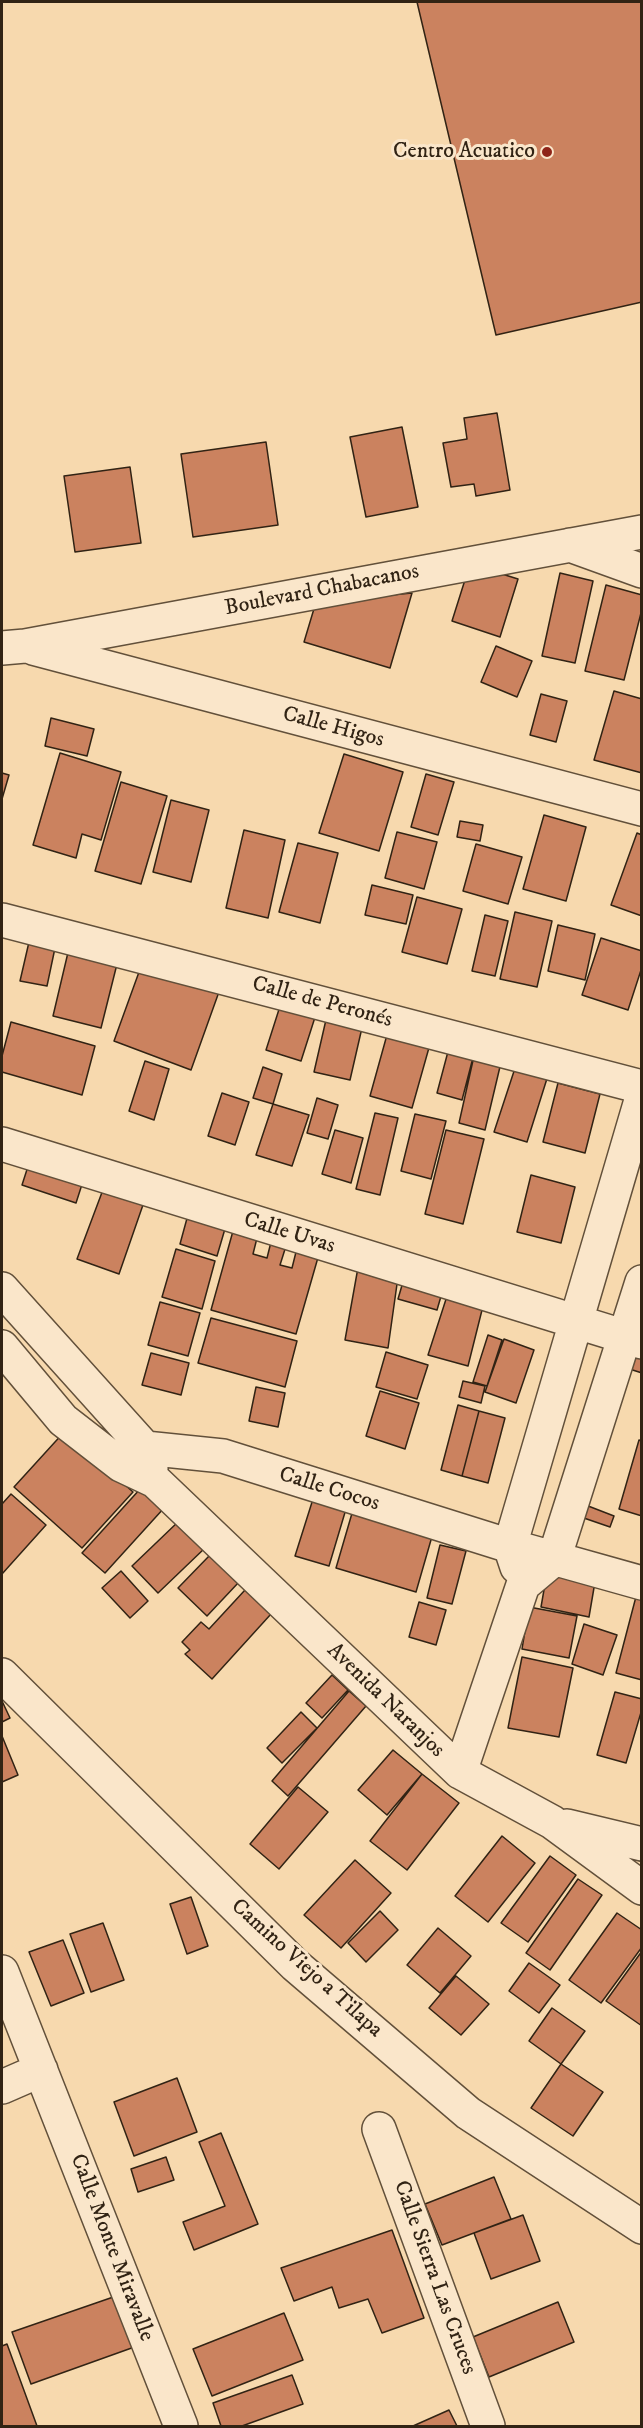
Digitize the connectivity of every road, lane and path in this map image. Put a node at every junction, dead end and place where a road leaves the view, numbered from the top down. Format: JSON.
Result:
{"nodes":[{"id":1,"x":642,"y":532,"type":"edge"},
{"id":2,"x":569,"y":545,"type":"junction"},
{"id":3,"x":642,"y":571,"type":"edge"},
{"id":4,"x":13,"y":647,"type":"edge"},
{"id":5,"x":642,"y":809,"type":"edge"},
{"id":6,"x":2,"y":920,"type":"edge"},
{"id":7,"x":642,"y":1087,"type":"edge"},
{"id":8,"x":642,"y":1097,"type":"edge"},
{"id":9,"x":2,"y":1144,"type":"edge"},
{"id":10,"x":642,"y":1282,"type":"edge"},
{"id":11,"x":2,"y":1289,"type":"edge"},
{"id":12,"x":576,"y":1324,"type":"junction"},
{"id":13,"x":633,"y":1340,"type":"edge"},
{"id":14,"x":2,"y":1347,"type":"edge"},
{"id":15,"x":133,"y":1456,"type":"junction"},
{"id":16,"x":510,"y":1546,"type":"junction"},
{"id":17,"x":554,"y":1559,"type":"junction"},
{"id":18,"x":642,"y":1583,"type":"edge"},
{"id":19,"x":523,"y":1586,"type":"junction"},
{"id":20,"x":2,"y":1675,"type":"edge"},
{"id":21,"x":460,"y":1772,"type":"junction"},
{"id":22,"x":552,"y":1822,"type":"junction"},
{"id":23,"x":642,"y":1844,"type":"edge"},
{"id":24,"x":642,"y":1888,"type":"edge"},
{"id":25,"x":2,"y":1972,"type":"edge"},
{"id":26,"x":41,"y":2070,"type":"junction"},
{"id":27,"x":2,"y":2087,"type":"edge"},
{"id":28,"x":380,"y":2129,"type":"dead end"},
{"id":29,"x":642,"y":2227,"type":"edge"},
{"id":30,"x":181,"y":2427,"type":"edge"},
{"id":31,"x":488,"y":2427,"type":"edge"}],
"edges":[{"from":1,"to":2,"type":"street","name":"Boulevard Chabacanos"},
{"from":2,"to":3,"type":"street"},
{"from":2,"to":4,"type":"street","name":"Boulevard Chabacanos"},
{"from":4,"to":5,"type":"street","name":"Calle Higos"},
{"from":6,"to":7,"type":"street","name":"Calle de Peronés"},
{"from":8,"to":12,"type":"street"},
{"from":9,"to":12,"type":"street","name":"Calle Uvas"},
{"from":10,"to":13,"type":"street"},
{"from":11,"to":15,"type":"street","name":"Avenida Naranjos"},
{"from":12,"to":13,"type":"street","name":"Calle Uvas"},
{"from":12,"to":16,"type":"street"},
{"from":13,"to":17,"type":"street"},
{"from":14,"to":15,"type":"street","name":"Avenida Naranjos"},
{"from":15,"to":16,"type":"street","name":"Calle Cocos"},
{"from":15,"to":21,"type":"street","name":"Avenida Naranjos"},
{"from":16,"to":17,"type":"street","name":"Calle Cocos"},
{"from":16,"to":19,"type":"street"},
{"from":17,"to":18,"type":"street","name":"Calle Cocos"},
{"from":17,"to":19,"type":"street"},
{"from":19,"to":21,"type":"street"},
{"from":20,"to":29,"type":"street","name":"Camino Viejo a Tilapa"},
{"from":21,"to":22,"type":"street","name":"Avenida Naranjos"},
{"from":22,"to":23,"type":"street"},
{"from":22,"to":24,"type":"street","name":"Avenida Naranjos"},
{"from":25,"to":26,"type":"street","name":"Calle Monte Miravalle"},
{"from":26,"to":27,"type":"street"},
{"from":26,"to":30,"type":"street","name":"Calle Monte Miravalle"},
{"from":28,"to":31,"type":"street","name":"Calle Sierra Las Cruces"}]}
